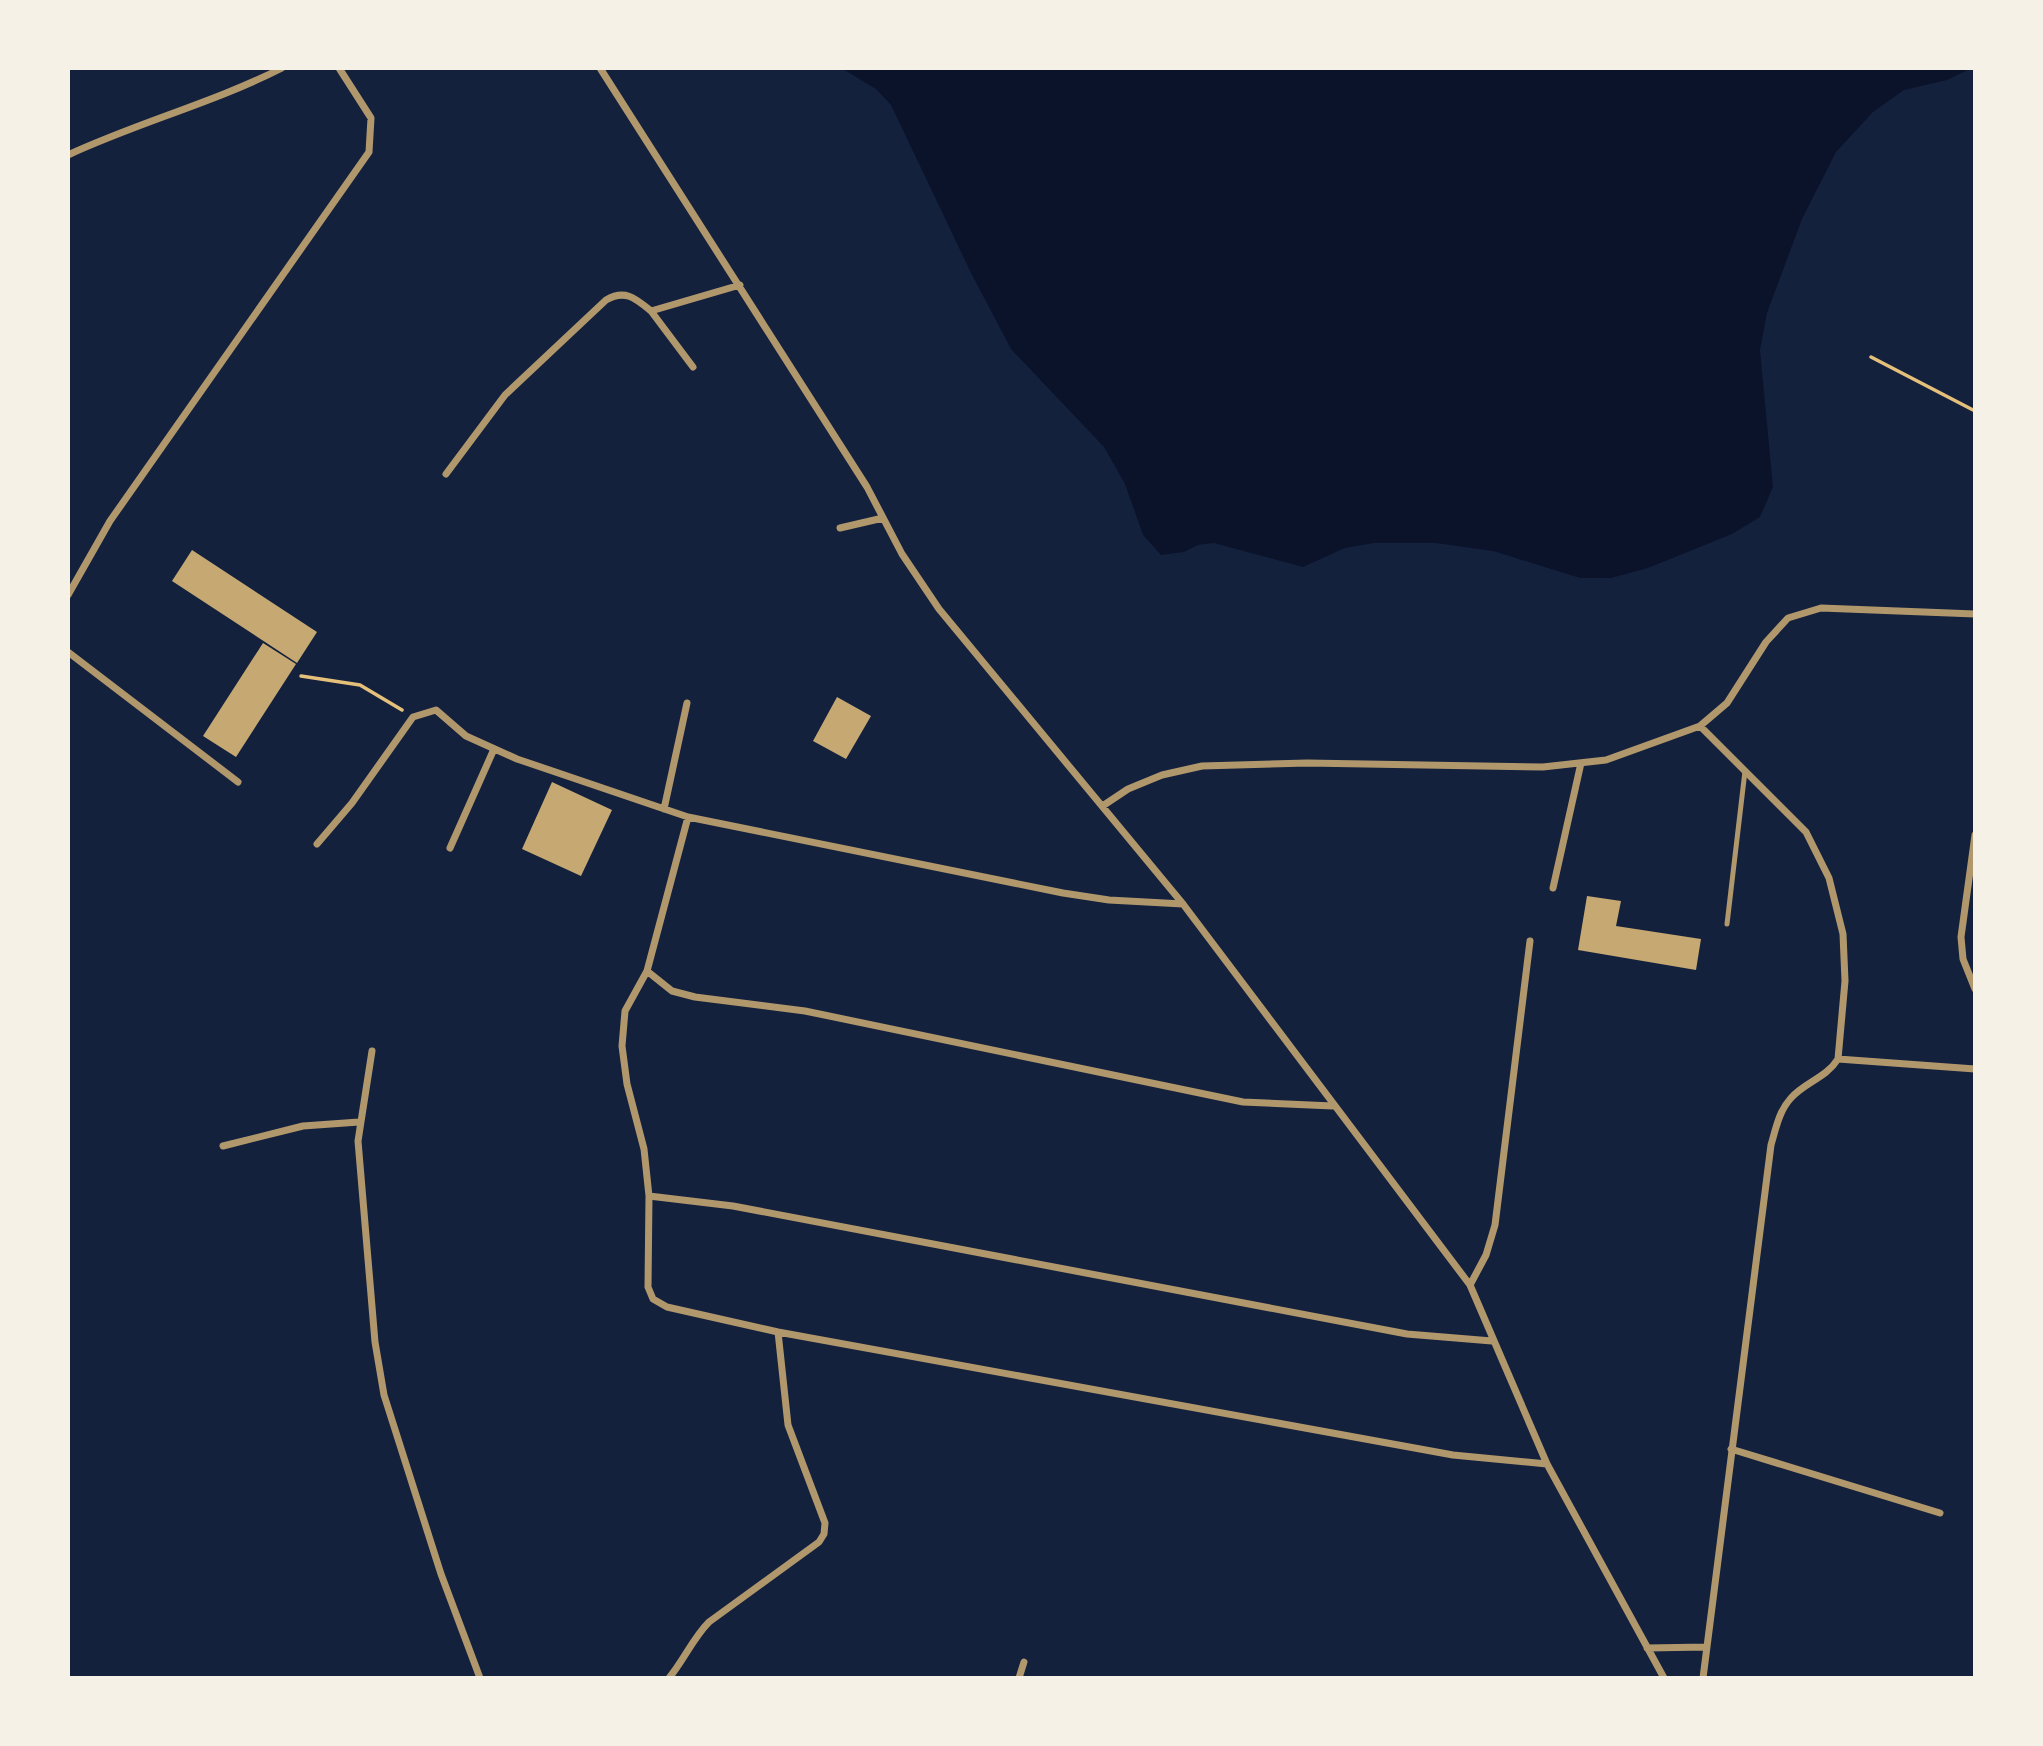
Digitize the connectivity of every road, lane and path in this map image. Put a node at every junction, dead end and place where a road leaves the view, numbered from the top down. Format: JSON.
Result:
{"nodes":[{"id":1,"x":282,"y":68,"type":"edge"},
{"id":2,"x":340,"y":68,"type":"edge"},
{"id":3,"x":600,"y":68,"type":"edge"},
{"id":4,"x":68,"y":155,"type":"edge"},
{"id":5,"x":740,"y":285,"type":"junction"},
{"id":6,"x":651,"y":311,"type":"junction"},
{"id":7,"x":1871,"y":357,"type":"dead end"},
{"id":8,"x":693,"y":367,"type":"dead end"},
{"id":9,"x":1975,"y":411,"type":"edge"},
{"id":10,"x":446,"y":474,"type":"dead end"},
{"id":11,"x":883,"y":518,"type":"junction"},
{"id":12,"x":840,"y":528,"type":"dead end"},
{"id":13,"x":68,"y":595,"type":"edge"},
{"id":14,"x":1975,"y":614,"type":"edge"},
{"id":15,"x":68,"y":652,"type":"edge"},
{"id":16,"x":300,"y":676,"type":"dead end"},
{"id":17,"x":687,"y":703,"type":"dead end"},
{"id":18,"x":413,"y":717,"type":"junction"},
{"id":19,"x":1699,"y":726,"type":"junction"},
{"id":20,"x":494,"y":749,"type":"junction"},
{"id":21,"x":1581,"y":763,"type":"junction"},
{"id":22,"x":1745,"y":771,"type":"junction"},
{"id":23,"x":239,"y":782,"type":"dead end"},
{"id":24,"x":1104,"y":805,"type":"junction"},
{"id":25,"x":664,"y":809,"type":"junction"},
{"id":26,"x":688,"y":817,"type":"junction"},
{"id":27,"x":1975,"y":835,"type":"edge"},
{"id":28,"x":317,"y":844,"type":"dead end"},
{"id":29,"x":450,"y":848,"type":"dead end"},
{"id":30,"x":1553,"y":888,"type":"dead end"},
{"id":31,"x":1183,"y":904,"type":"junction"},
{"id":32,"x":1727,"y":924,"type":"dead end"},
{"id":33,"x":1530,"y":941,"type":"dead end"},
{"id":34,"x":648,"y":971,"type":"junction"},
{"id":35,"x":1975,"y":989,"type":"edge"},
{"id":36,"x":372,"y":1051,"type":"dead end"},
{"id":37,"x":1838,"y":1059,"type":"junction"},
{"id":38,"x":1975,"y":1069,"type":"edge"},
{"id":39,"x":1333,"y":1106,"type":"junction"},
{"id":40,"x":359,"y":1122,"type":"junction"},
{"id":41,"x":223,"y":1146,"type":"dead end"},
{"id":42,"x":649,"y":1196,"type":"junction"},
{"id":43,"x":1469,"y":1285,"type":"junction"},
{"id":44,"x":778,"y":1332,"type":"junction"},
{"id":45,"x":1492,"y":1341,"type":"junction"},
{"id":46,"x":1731,"y":1449,"type":"junction"},
{"id":47,"x":1547,"y":1464,"type":"junction"},
{"id":48,"x":1940,"y":1513,"type":"dead end"},
{"id":49,"x":1707,"y":1647,"type":"junction"},
{"id":50,"x":1647,"y":1648,"type":"junction"},
{"id":51,"x":1024,"y":1662,"type":"dead end"},
{"id":52,"x":480,"y":1678,"type":"edge"},
{"id":53,"x":669,"y":1678,"type":"edge"},
{"id":54,"x":1019,"y":1678,"type":"edge"},
{"id":55,"x":1664,"y":1678,"type":"edge"},
{"id":56,"x":1703,"y":1678,"type":"edge"}],
"edges":[{"from":1,"to":4,"type":"street"},
{"from":2,"to":13,"type":"street"},
{"from":3,"to":5,"type":"street"},
{"from":5,"to":6,"type":"street"},
{"from":5,"to":11,"type":"street"},
{"from":6,"to":8,"type":"street"},
{"from":6,"to":10,"type":"street"},
{"from":7,"to":9,"type":"path"},
{"from":11,"to":12,"type":"street"},
{"from":11,"to":24,"type":"street"},
{"from":14,"to":19,"type":"street"},
{"from":15,"to":23,"type":"street"},
{"from":16,"to":18,"type":"path"},
{"from":17,"to":25,"type":"street"},
{"from":18,"to":20,"type":"street"},
{"from":18,"to":28,"type":"street"},
{"from":19,"to":21,"type":"street"},
{"from":19,"to":22,"type":"street"},
{"from":20,"to":25,"type":"street"},
{"from":20,"to":29,"type":"street"},
{"from":21,"to":24,"type":"street"},
{"from":21,"to":30,"type":"street"},
{"from":22,"to":32,"type":"lane"},
{"from":22,"to":37,"type":"street"},
{"from":24,"to":31,"type":"street"},
{"from":25,"to":26,"type":"street"},
{"from":26,"to":31,"type":"street"},
{"from":26,"to":34,"type":"street"},
{"from":27,"to":35,"type":"street"},
{"from":31,"to":39,"type":"street"},
{"from":33,"to":43,"type":"street"},
{"from":34,"to":39,"type":"street"},
{"from":34,"to":42,"type":"street"},
{"from":36,"to":40,"type":"street"},
{"from":37,"to":38,"type":"street"},
{"from":37,"to":46,"type":"street"},
{"from":39,"to":43,"type":"street"},
{"from":40,"to":41,"type":"street"},
{"from":40,"to":52,"type":"street"},
{"from":42,"to":44,"type":"street"},
{"from":42,"to":45,"type":"street"},
{"from":43,"to":45,"type":"street"},
{"from":44,"to":47,"type":"street"},
{"from":44,"to":53,"type":"street"},
{"from":45,"to":47,"type":"street"},
{"from":46,"to":48,"type":"street"},
{"from":46,"to":49,"type":"street"},
{"from":47,"to":50,"type":"street"},
{"from":49,"to":50,"type":"street"},
{"from":49,"to":56,"type":"street"},
{"from":50,"to":55,"type":"street"},
{"from":51,"to":54,"type":"street"}]}
